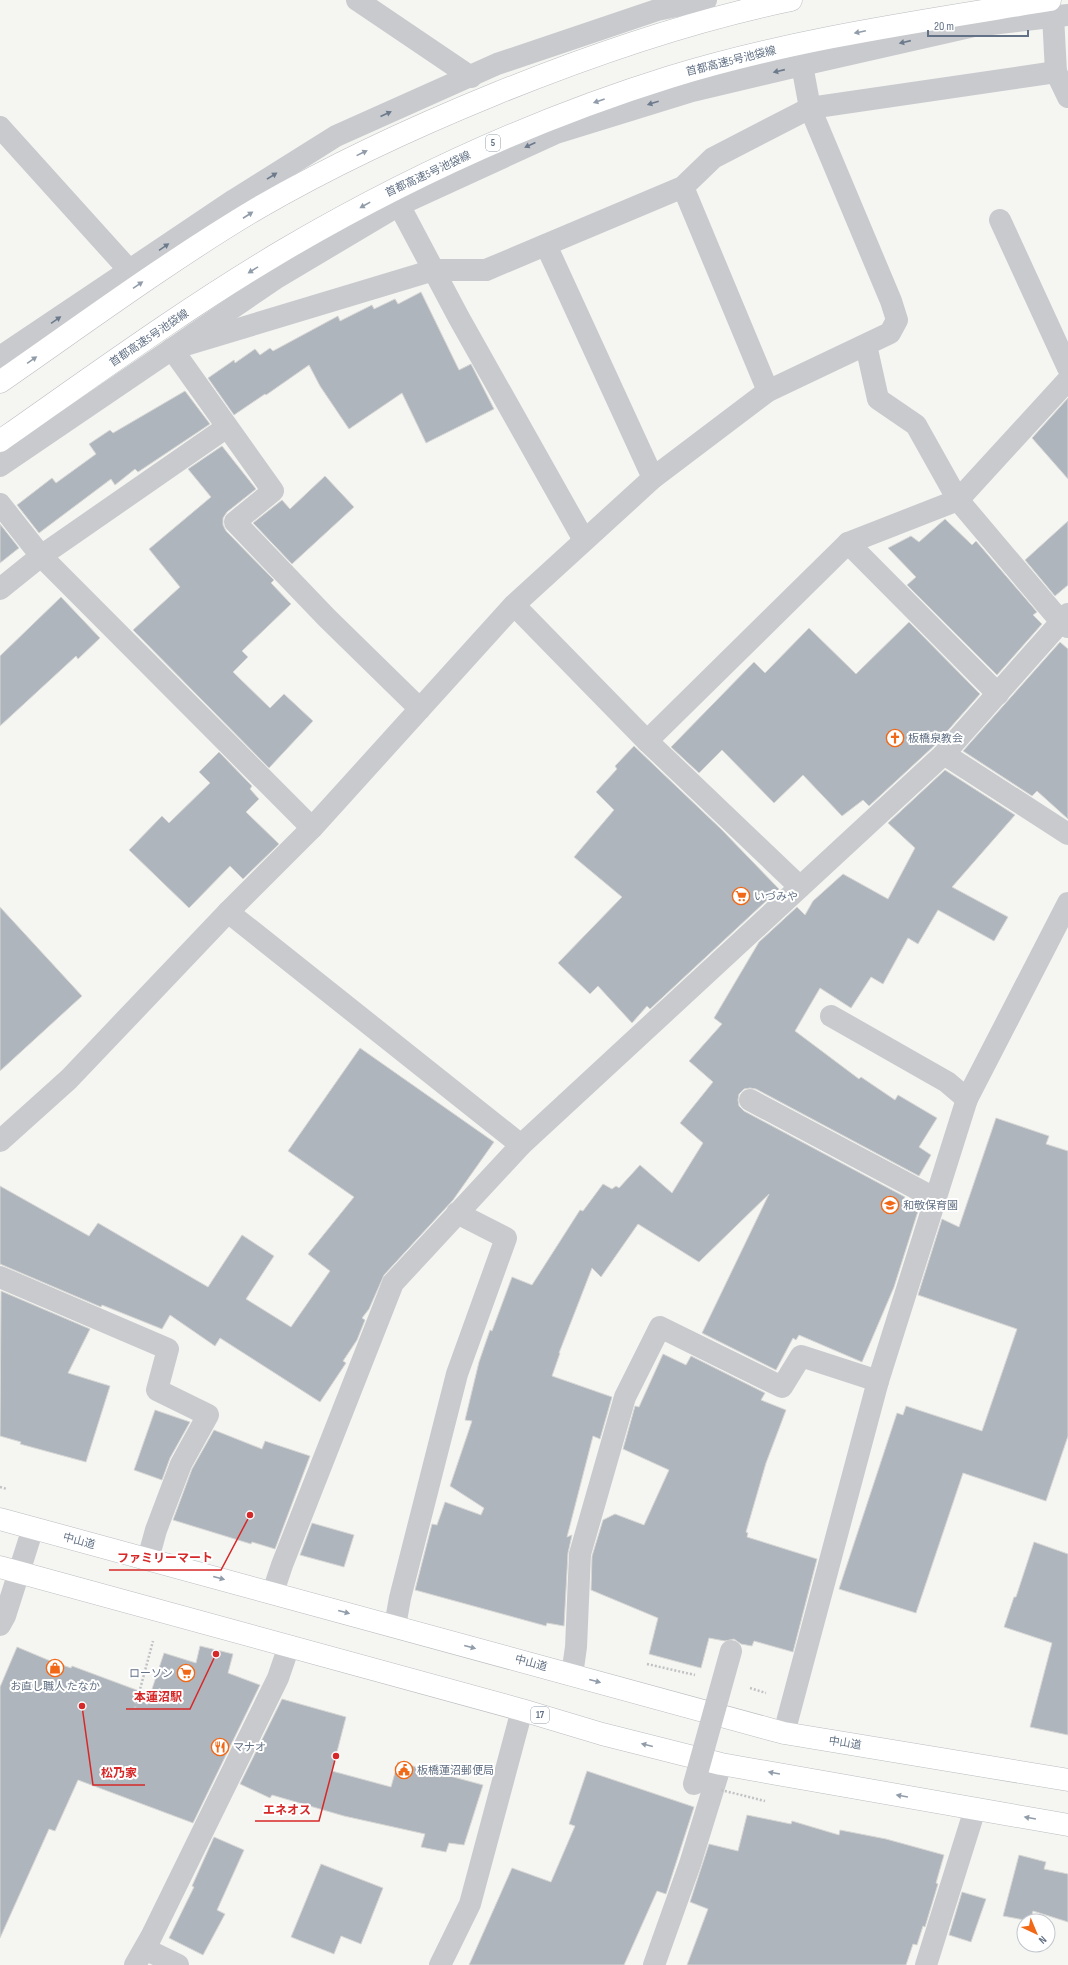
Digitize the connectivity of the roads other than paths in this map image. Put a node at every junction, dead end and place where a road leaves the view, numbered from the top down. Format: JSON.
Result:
{"nodes":[{"id":1,"x":357,"y":0,"type":"edge"},
{"id":2,"x":706,"y":0,"type":"edge"},
{"id":3,"x":791,"y":0,"type":"edge"},
{"id":4,"x":659,"y":4,"type":"edge"},
{"id":5,"x":1057,"y":10,"type":"edge"},
{"id":6,"x":802,"y":65,"type":"junction"},
{"id":7,"x":1056,"y":72,"type":"junction"},
{"id":8,"x":471,"y":76,"type":"junction"},
{"id":9,"x":1068,"y":97,"type":"edge"},
{"id":10,"x":810,"y":108,"type":"junction"},
{"id":11,"x":0,"y":127,"type":"edge"},
{"id":12,"x":683,"y":187,"type":"junction"},
{"id":13,"x":399,"y":206,"type":"junction"},
{"id":14,"x":1000,"y":220,"type":"dead end"},
{"id":15,"x":546,"y":245,"type":"junction"},
{"id":16,"x":129,"y":270,"type":"junction"},
{"id":17,"x":434,"y":270,"type":"junction"},
{"id":18,"x":866,"y":345,"type":"junction"},
{"id":19,"x":172,"y":349,"type":"junction"},
{"id":20,"x":0,"y":357,"type":"edge"},
{"id":21,"x":1068,"y":368,"type":"edge"},
{"id":22,"x":1068,"y":380,"type":"edge"},
{"id":23,"x":0,"y":382,"type":"edge"},
{"id":24,"x":768,"y":391,"type":"junction"},
{"id":25,"x":227,"y":427,"type":"junction"},
{"id":26,"x":0,"y":441,"type":"edge"},
{"id":27,"x":0,"y":466,"type":"edge"},
{"id":28,"x":653,"y":478,"type":"junction"},
{"id":29,"x":958,"y":500,"type":"junction"},
{"id":30,"x":0,"y":504,"type":"edge"},
{"id":31,"x":584,"y":540,"type":"junction"},
{"id":32,"x":848,"y":543,"type":"junction"},
{"id":33,"x":41,"y":556,"type":"junction"},
{"id":34,"x":0,"y":589,"type":"edge"},
{"id":35,"x":514,"y":605,"type":"junction"},
{"id":36,"x":1066,"y":621,"type":"edge"},
{"id":37,"x":998,"y":694,"type":"junction"},
{"id":38,"x":420,"y":710,"type":"junction"},
{"id":39,"x":647,"y":741,"type":"junction"},
{"id":40,"x":944,"y":754,"type":"junction"},
{"id":41,"x":312,"y":828,"type":"junction"},
{"id":42,"x":1068,"y":834,"type":"edge"},
{"id":43,"x":800,"y":887,"type":"junction"},
{"id":44,"x":1068,"y":903,"type":"edge"},
{"id":45,"x":228,"y":912,"type":"junction"},
{"id":46,"x":831,"y":1016,"type":"dead end"},
{"id":47,"x":967,"y":1099,"type":"junction"},
{"id":48,"x":750,"y":1100,"type":"dead end"},
{"id":49,"x":0,"y":1141,"type":"edge"},
{"id":50,"x":521,"y":1145,"type":"junction"},
{"id":51,"x":936,"y":1199,"type":"junction"},
{"id":52,"x":457,"y":1213,"type":"junction"},
{"id":53,"x":0,"y":1277,"type":"edge"},
{"id":54,"x":878,"y":1381,"type":"junction"},
{"id":55,"x":0,"y":1519,"type":"edge"},
{"id":56,"x":33,"y":1528,"type":"junction"},
{"id":57,"x":148,"y":1559,"type":"junction"},
{"id":58,"x":10,"y":1570,"type":"edge"},
{"id":59,"x":273,"y":1592,"type":"junction"},
{"id":60,"x":0,"y":1625,"type":"edge"},
{"id":61,"x":395,"y":1626,"type":"junction"},
{"id":62,"x":290,"y":1646,"type":"junction"},
{"id":63,"x":731,"y":1652,"type":"dead end"},
{"id":64,"x":572,"y":1675,"type":"junction"},
{"id":65,"x":522,"y":1710,"type":"junction"},
{"id":66,"x":784,"y":1733,"type":"junction"},
{"id":67,"x":721,"y":1764,"type":"junction"},
{"id":68,"x":1068,"y":1780,"type":"edge"},
{"id":69,"x":694,"y":1784,"type":"road end"},
{"id":70,"x":975,"y":1809,"type":"junction"},
{"id":71,"x":1068,"y":1825,"type":"edge"},
{"id":72,"x":140,"y":1957,"type":"edge"},
{"id":73,"x":178,"y":1965,"type":"edge"},
{"id":74,"x":440,"y":1965,"type":"edge"},
{"id":75,"x":654,"y":1965,"type":"edge"},
{"id":76,"x":926,"y":1965,"type":"edge"}],
"edges":[{"from":1,"to":8,"type":"street"},
{"from":2,"to":4,"type":"street"},
{"from":23,"to":3,"type":"highway","one_way":true},
{"from":4,"to":8,"type":"street"},
{"from":5,"to":6,"type":"street","one_way":true},
{"from":5,"to":7,"type":"street"},
{"from":5,"to":26,"type":"highway","name":"首都高速5号池袋線","number":"5","one_way":true},
{"from":6,"to":10,"type":"street"},
{"from":6,"to":13,"type":"street","one_way":true},
{"from":7,"to":9,"type":"street"},
{"from":7,"to":10,"type":"street"},
{"from":16,"to":8,"type":"street","one_way":true},
{"from":10,"to":12,"type":"street"},
{"from":10,"to":18,"type":"street"},
{"from":11,"to":16,"type":"street"},
{"from":12,"to":15,"type":"street"},
{"from":12,"to":24,"type":"street"},
{"from":13,"to":17,"type":"street"},
{"from":13,"to":19,"type":"street"},
{"from":14,"to":21,"type":"street"},
{"from":15,"to":17,"type":"street"},
{"from":15,"to":28,"type":"street"},
{"from":20,"to":16,"type":"street","one_way":true},
{"from":17,"to":19,"type":"street"},
{"from":17,"to":31,"type":"street"},
{"from":18,"to":24,"type":"street"},
{"from":18,"to":29,"type":"street"},
{"from":19,"to":25,"type":"street"},
{"from":19,"to":27,"type":"street"},
{"from":22,"to":29,"type":"street"},
{"from":24,"to":28,"type":"street"},
{"from":25,"to":33,"type":"street"},
{"from":25,"to":38,"type":"street"},
{"from":28,"to":31,"type":"street"},
{"from":29,"to":32,"type":"street"},
{"from":29,"to":36,"type":"street"},
{"from":30,"to":33,"type":"street"},
{"from":31,"to":35,"type":"street"},
{"from":32,"to":37,"type":"street"},
{"from":32,"to":39,"type":"street"},
{"from":33,"to":34,"type":"street"},
{"from":33,"to":41,"type":"street"},
{"from":35,"to":38,"type":"street"},
{"from":35,"to":39,"type":"street"},
{"from":36,"to":37,"type":"street"},
{"from":37,"to":40,"type":"street"},
{"from":38,"to":41,"type":"street"},
{"from":39,"to":43,"type":"street"},
{"from":40,"to":42,"type":"street"},
{"from":40,"to":43,"type":"street"},
{"from":41,"to":45,"type":"street"},
{"from":43,"to":50,"type":"street"},
{"from":44,"to":47,"type":"street"},
{"from":45,"to":49,"type":"street"},
{"from":45,"to":50,"type":"street"},
{"from":46,"to":47,"type":"street"},
{"from":47,"to":51,"type":"street"},
{"from":48,"to":51,"type":"street"},
{"from":50,"to":52,"type":"street"},
{"from":51,"to":54,"type":"street"},
{"from":52,"to":59,"type":"street"},
{"from":52,"to":61,"type":"street"},
{"from":53,"to":57,"type":"street"},
{"from":54,"to":64,"type":"street"},
{"from":54,"to":66,"type":"street"},
{"from":55,"to":56,"type":"highway","name":"中山道"},
{"from":56,"to":57,"type":"highway","name":"中山道"},
{"from":56,"to":58,"type":"street"},
{"from":57,"to":59,"type":"highway","name":"中山道","one_way":true},
{"from":58,"to":60,"type":"street"},
{"from":58,"to":62,"type":"highway","number":"17"},
{"from":59,"to":61,"type":"highway","name":"中山道","one_way":true},
{"from":61,"to":64,"type":"highway","name":"中山道","one_way":true},
{"from":62,"to":65,"type":"highway","number":"17"},
{"from":62,"to":72,"type":"street"},
{"from":63,"to":69,"type":"street","bridge":true},
{"from":64,"to":66,"type":"highway","name":"中山道","one_way":true},
{"from":67,"to":65,"type":"highway","number":"17","one_way":true},
{"from":65,"to":74,"type":"street"},
{"from":66,"to":68,"type":"highway","name":"中山道"},
{"from":70,"to":67,"type":"highway","number":"17","one_way":true},
{"from":67,"to":75,"type":"street"},
{"from":71,"to":70,"type":"highway","number":"17","one_way":true},
{"from":70,"to":76,"type":"street"},
{"from":72,"to":73,"type":"street"}]}
